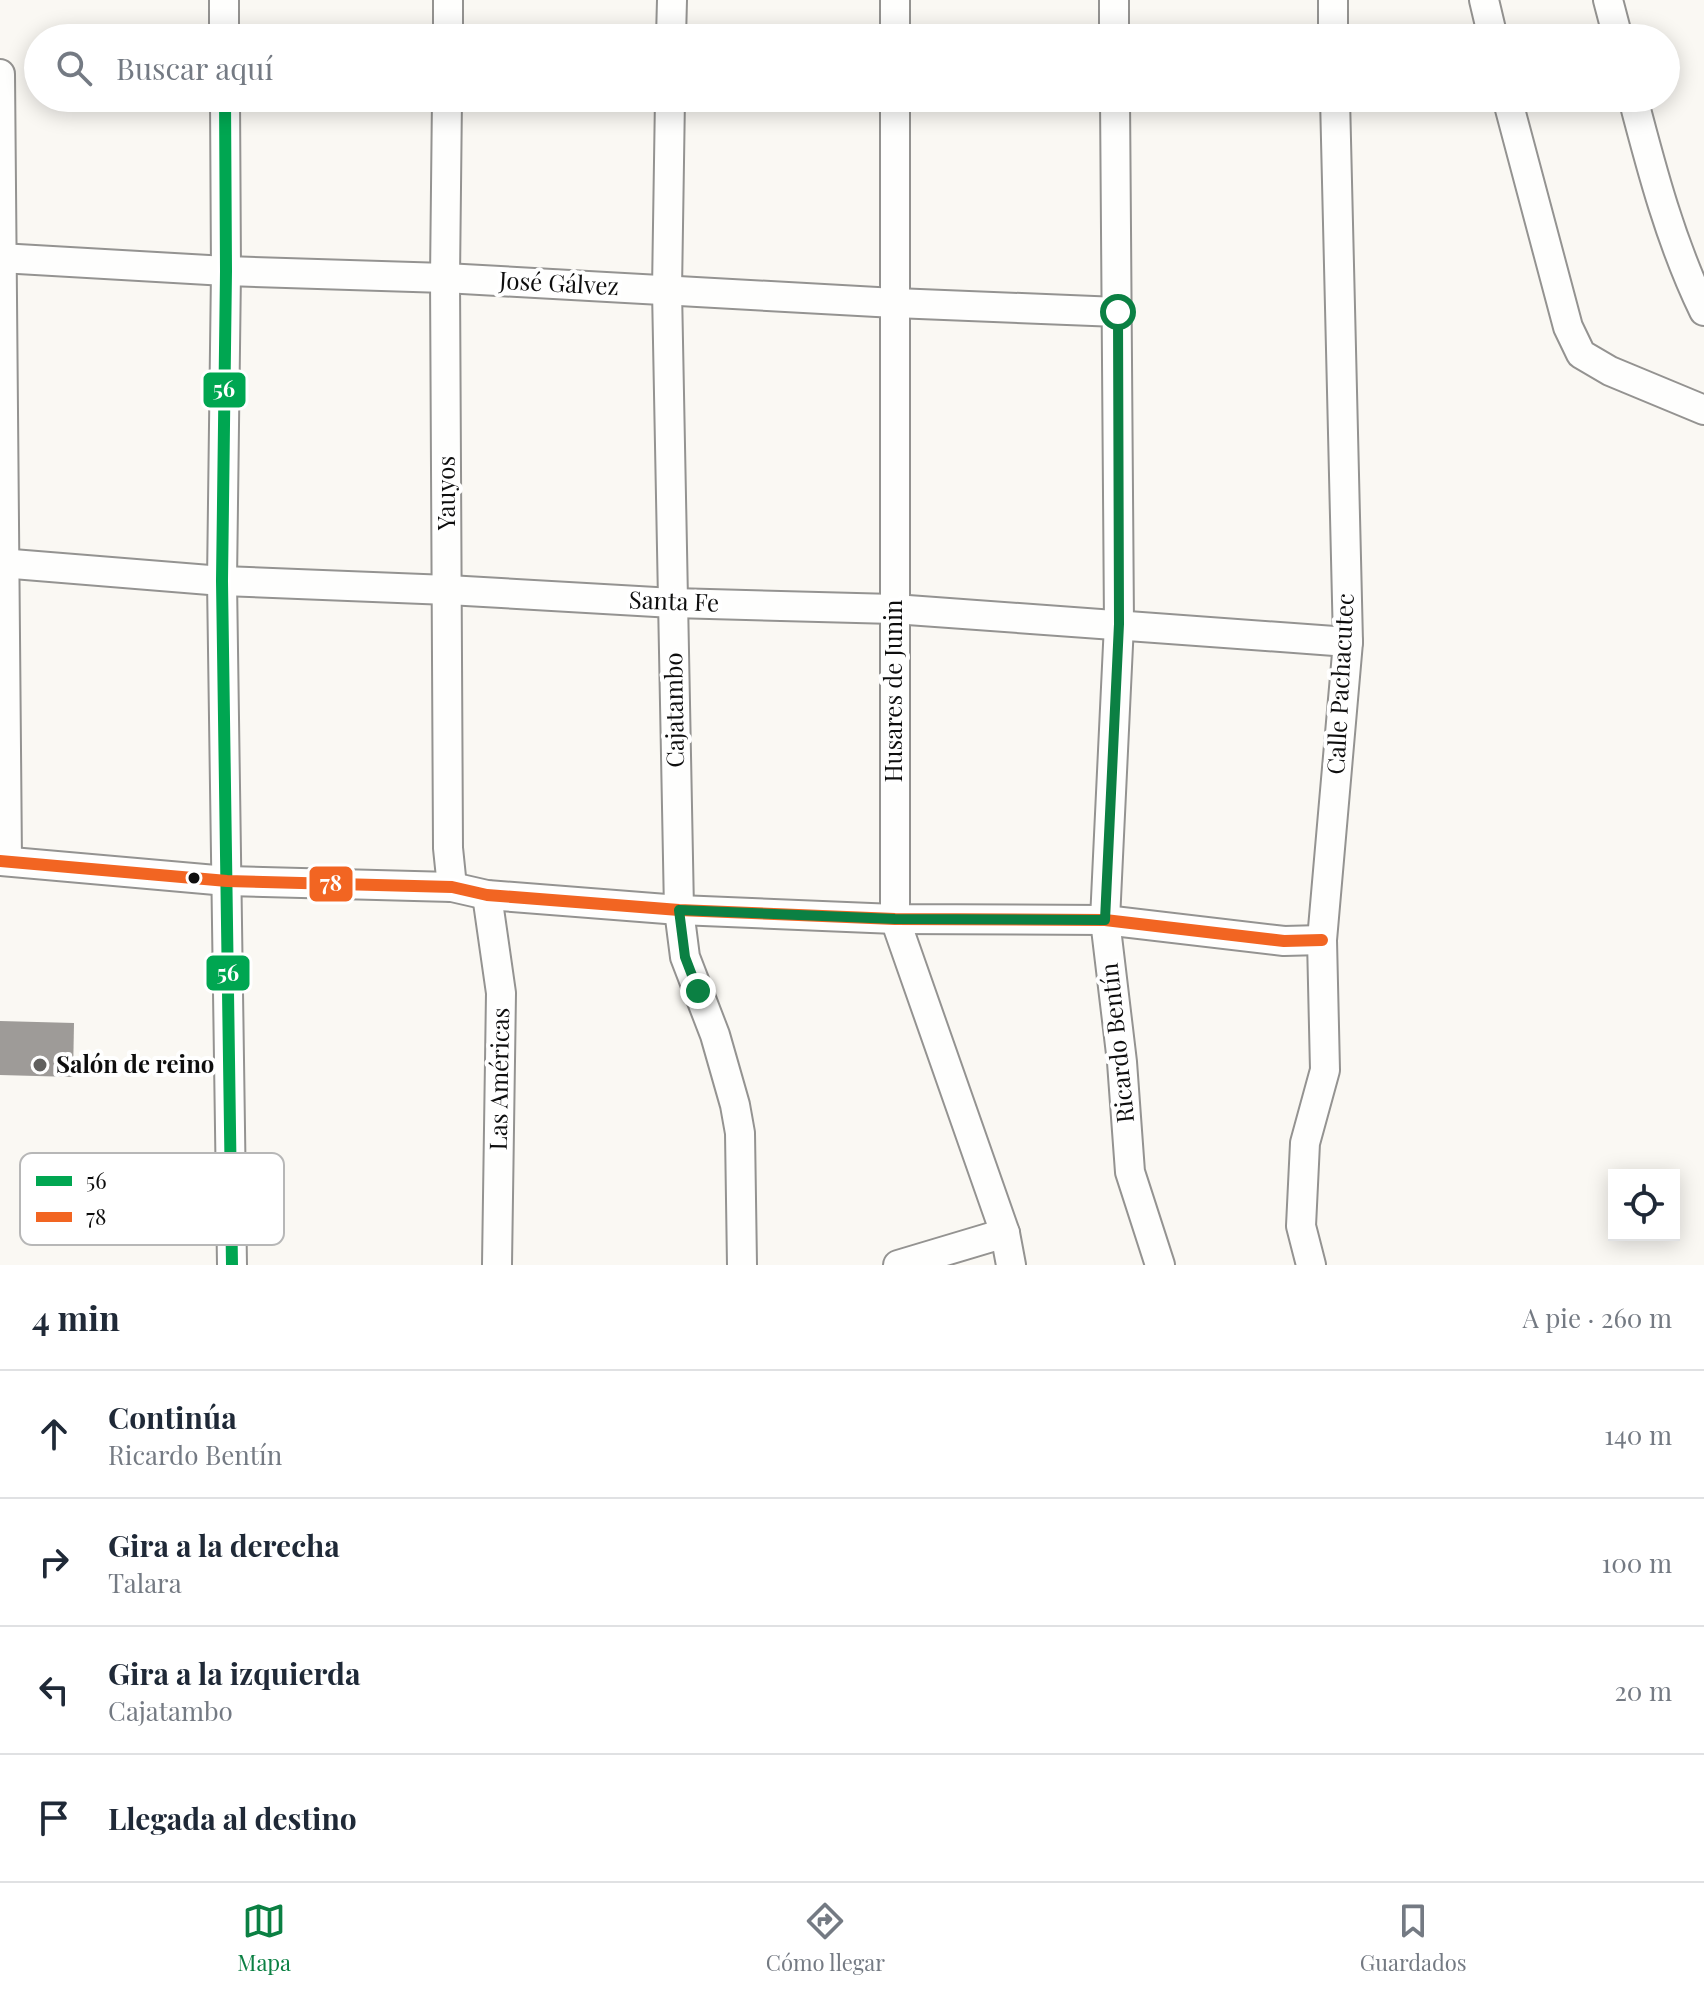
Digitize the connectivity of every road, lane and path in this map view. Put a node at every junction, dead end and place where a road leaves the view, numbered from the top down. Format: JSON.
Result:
{"nodes":[{"id":1,"x":224,"y":0,"type":"edge"},
{"id":2,"x":448,"y":0,"type":"edge"},
{"id":3,"x":672,"y":0,"type":"edge"},
{"id":4,"x":895,"y":0,"type":"edge"},
{"id":5,"x":1114,"y":0,"type":"edge"},
{"id":6,"x":1333,"y":0,"type":"edge"},
{"id":7,"x":1484,"y":0,"type":"edge"},
{"id":8,"x":1608,"y":0,"type":"edge"},
{"id":9,"x":224,"y":24,"type":"edge"},
{"id":10,"x":448,"y":24,"type":"edge"},
{"id":11,"x":671,"y":24,"type":"edge"},
{"id":12,"x":895,"y":24,"type":"edge"},
{"id":13,"x":1114,"y":24,"type":"edge"},
{"id":14,"x":1333,"y":24,"type":"edge"},
{"id":15,"x":1490,"y":24,"type":"edge"},
{"id":16,"x":1614,"y":24,"type":"edge"},
{"id":17,"x":0,"y":74,"type":"edge"},
{"id":18,"x":225,"y":112,"type":"edge"},
{"id":19,"x":447,"y":112,"type":"edge"},
{"id":20,"x":670,"y":112,"type":"edge"},
{"id":21,"x":895,"y":112,"type":"edge"},
{"id":22,"x":1115,"y":112,"type":"edge"},
{"id":23,"x":1335,"y":112,"type":"edge"},
{"id":24,"x":1511,"y":112,"type":"edge"},
{"id":25,"x":1637,"y":112,"type":"edge"},
{"id":26,"x":1,"y":258,"type":"edge"},
{"id":27,"x":226,"y":271,"type":"junction"},
{"id":28,"x":445,"y":278,"type":"junction"},
{"id":29,"x":667,"y":290,"type":"junction"},
{"id":30,"x":895,"y":303,"type":"junction"},
{"id":31,"x":1704,"y":311,"type":"edge"},
{"id":32,"x":1118,"y":312,"type":"junction"},
{"id":33,"x":1704,"y":410,"type":"edge"},
{"id":34,"x":2,"y":563,"type":"edge"},
{"id":35,"x":222,"y":581,"type":"junction"},
{"id":36,"x":448,"y":590,"type":"junction"},
{"id":37,"x":673,"y":603,"type":"junction"},
{"id":38,"x":894,"y":609,"type":"junction"},
{"id":39,"x":1119,"y":624,"type":"junction"},
{"id":40,"x":1348,"y":642,"type":"junction"},
{"id":41,"x":4,"y":861,"type":"edge"},
{"id":42,"x":227,"y":881,"type":"junction"},
{"id":43,"x":452,"y":887,"type":"junction"},
{"id":44,"x":487,"y":895,"type":"junction"},
{"id":45,"x":679,"y":910,"type":"junction"},
{"id":46,"x":895,"y":919,"type":"junction"},
{"id":47,"x":1105,"y":920,"type":"junction"},
{"id":48,"x":1322,"y":940,"type":"junction"},
{"id":49,"x":231,"y":1153,"type":"edge"},
{"id":50,"x":1005,"y":1233,"type":"junction"},
{"id":51,"x":232,"y":1245,"type":"edge"},
{"id":52,"x":232,"y":1265,"type":"edge"},
{"id":53,"x":497,"y":1265,"type":"edge"},
{"id":54,"x":742,"y":1265,"type":"edge"},
{"id":55,"x":898,"y":1265,"type":"edge"},
{"id":56,"x":1011,"y":1265,"type":"edge"},
{"id":57,"x":1160,"y":1265,"type":"edge"},
{"id":58,"x":1311,"y":1265,"type":"edge"}],
"edges":[{"from":1,"to":9,"type":"street"},
{"from":2,"to":10,"type":"street"},
{"from":3,"to":11,"type":"street"},
{"from":4,"to":12,"type":"street"},
{"from":5,"to":13,"type":"street"},
{"from":6,"to":14,"type":"street"},
{"from":7,"to":15,"type":"street"},
{"from":8,"to":16,"type":"street"},
{"from":17,"to":26,"type":"street"},
{"from":18,"to":27,"type":"street"},
{"from":19,"to":28,"type":"street","name":"Yauyos"},
{"from":20,"to":29,"type":"street","name":"Cajatambo"},
{"from":21,"to":30,"type":"street","name":"Husares de Junin"},
{"from":22,"to":32,"type":"street","name":"Ricardo Bentín"},
{"from":23,"to":40,"type":"street","name":"Calle Pachacutec"},
{"from":24,"to":33,"type":"street"},
{"from":25,"to":31,"type":"street"},
{"from":26,"to":27,"type":"street","name":"José Gálvez"},
{"from":26,"to":34,"type":"street"},
{"from":27,"to":28,"type":"street","name":"José Gálvez"},
{"from":27,"to":35,"type":"street"},
{"from":28,"to":29,"type":"street","name":"José Gálvez"},
{"from":28,"to":36,"type":"street","name":"Yauyos"},
{"from":29,"to":30,"type":"street","name":"José Gálvez"},
{"from":29,"to":37,"type":"street","name":"Cajatambo"},
{"from":30,"to":32,"type":"street","name":"José Gálvez"},
{"from":30,"to":38,"type":"street","name":"Husares de Junin"},
{"from":32,"to":39,"type":"street","name":"Ricardo Bentín"},
{"from":34,"to":35,"type":"street","name":"Santa Fe"},
{"from":34,"to":41,"type":"street"},
{"from":35,"to":36,"type":"street","name":"Santa Fe"},
{"from":35,"to":42,"type":"street"},
{"from":36,"to":37,"type":"street","name":"Santa Fe"},
{"from":36,"to":43,"type":"street","name":"Yauyos"},
{"from":37,"to":38,"type":"street","name":"Santa Fe"},
{"from":37,"to":45,"type":"street","name":"Cajatambo"},
{"from":38,"to":39,"type":"street","name":"Santa Fe"},
{"from":38,"to":46,"type":"street","name":"Husares de Junin"},
{"from":39,"to":40,"type":"street","name":"Santa Fe"},
{"from":39,"to":47,"type":"street","name":"Ricardo Bentín"},
{"from":40,"to":48,"type":"street","name":"Calle Pachacutec"},
{"from":41,"to":42,"type":"street"},
{"from":42,"to":43,"type":"street"},
{"from":42,"to":49,"type":"street"},
{"from":43,"to":44,"type":"street"},
{"from":44,"to":45,"type":"street"},
{"from":44,"to":53,"type":"street","name":"Las Américas"},
{"from":45,"to":46,"type":"street"},
{"from":45,"to":54,"type":"street","name":"Cajatambo"},
{"from":46,"to":47,"type":"street"},
{"from":46,"to":50,"type":"street","name":"Husares de Junin"},
{"from":47,"to":48,"type":"street"},
{"from":47,"to":57,"type":"street","name":"Ricardo Bentín"},
{"from":48,"to":58,"type":"street","name":"Calle Pachacutec"},
{"from":50,"to":55,"type":"street"},
{"from":50,"to":56,"type":"street","name":"Husares de Junin"},
{"from":51,"to":52,"type":"street"}]}
